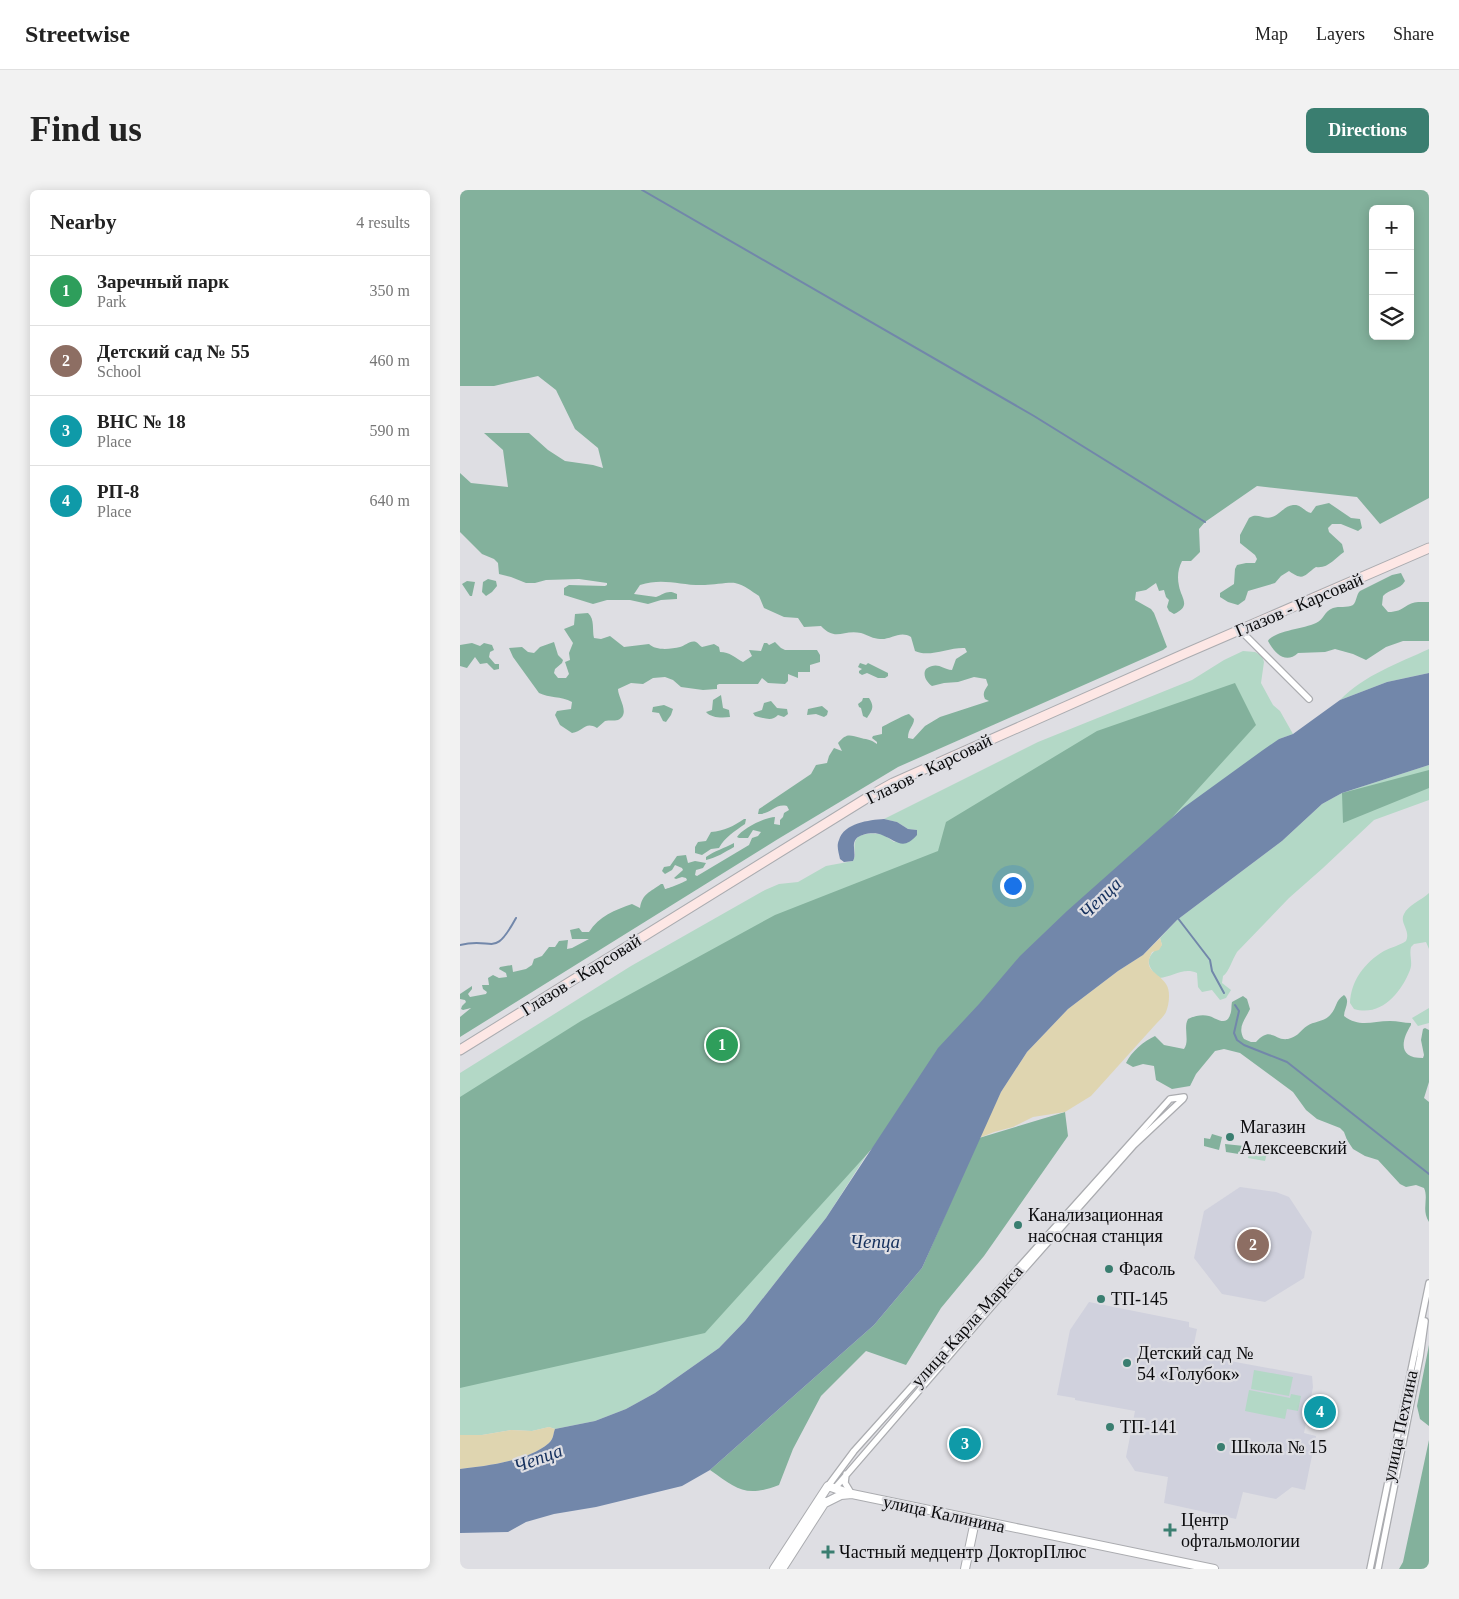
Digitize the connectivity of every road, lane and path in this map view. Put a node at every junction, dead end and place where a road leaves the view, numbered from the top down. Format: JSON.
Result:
{"nodes":[{"id":1,"x":1429,"y":548,"type":"edge"},
{"id":2,"x":1240,"y":630,"type":"junction"},
{"id":3,"x":1308,"y":699,"type":"dead end"},
{"id":4,"x":460,"y":1050,"type":"edge"},
{"id":5,"x":1429,"y":1283,"type":"edge"},
{"id":6,"x":1429,"y":1292,"type":"edge"},
{"id":7,"x":847,"y":1473,"type":"junction"},
{"id":8,"x":831,"y":1487,"type":"junction"},
{"id":9,"x":852,"y":1494,"type":"junction"},
{"id":10,"x":823,"y":1504,"type":"junction"},
{"id":11,"x":975,"y":1520,"type":"junction"},
{"id":12,"x":774,"y":1569,"type":"edge"},
{"id":13,"x":782,"y":1569,"type":"edge"},
{"id":14,"x":965,"y":1569,"type":"edge"},
{"id":15,"x":1214,"y":1569,"type":"edge"},
{"id":16,"x":1370,"y":1569,"type":"edge"},
{"id":17,"x":1378,"y":1569,"type":"edge"}],
"edges":[{"from":1,"to":2,"type":"main road","name":"Глазов - Карсовай"},
{"from":2,"to":3,"type":"street"},
{"from":2,"to":4,"type":"main road","name":"Глазов - Карсовай"},
{"from":5,"to":16,"type":"street","name":"улица Пехтина"},
{"from":6,"to":17,"type":"street","name":"улица Пехтина"},
{"from":7,"to":8,"type":"street","name":"улица Карла Маркса"},
{"from":7,"to":8,"type":"street","name":"улица Карла Маркса"},
{"from":7,"to":9,"type":"street"},
{"from":8,"to":9,"type":"street"},
{"from":8,"to":10,"type":"street","name":"улица Карла Маркса"},
{"from":8,"to":12,"type":"street","name":"улица Карла Маркса"},
{"from":9,"to":10,"type":"street","name":"улица Калинина"},
{"from":9,"to":11,"type":"street","name":"улица Калинина"},
{"from":10,"to":13,"type":"street","name":"улица Карла Маркса"},
{"from":11,"to":14,"type":"street"},
{"from":11,"to":15,"type":"street","name":"улица Калинина"}]}
